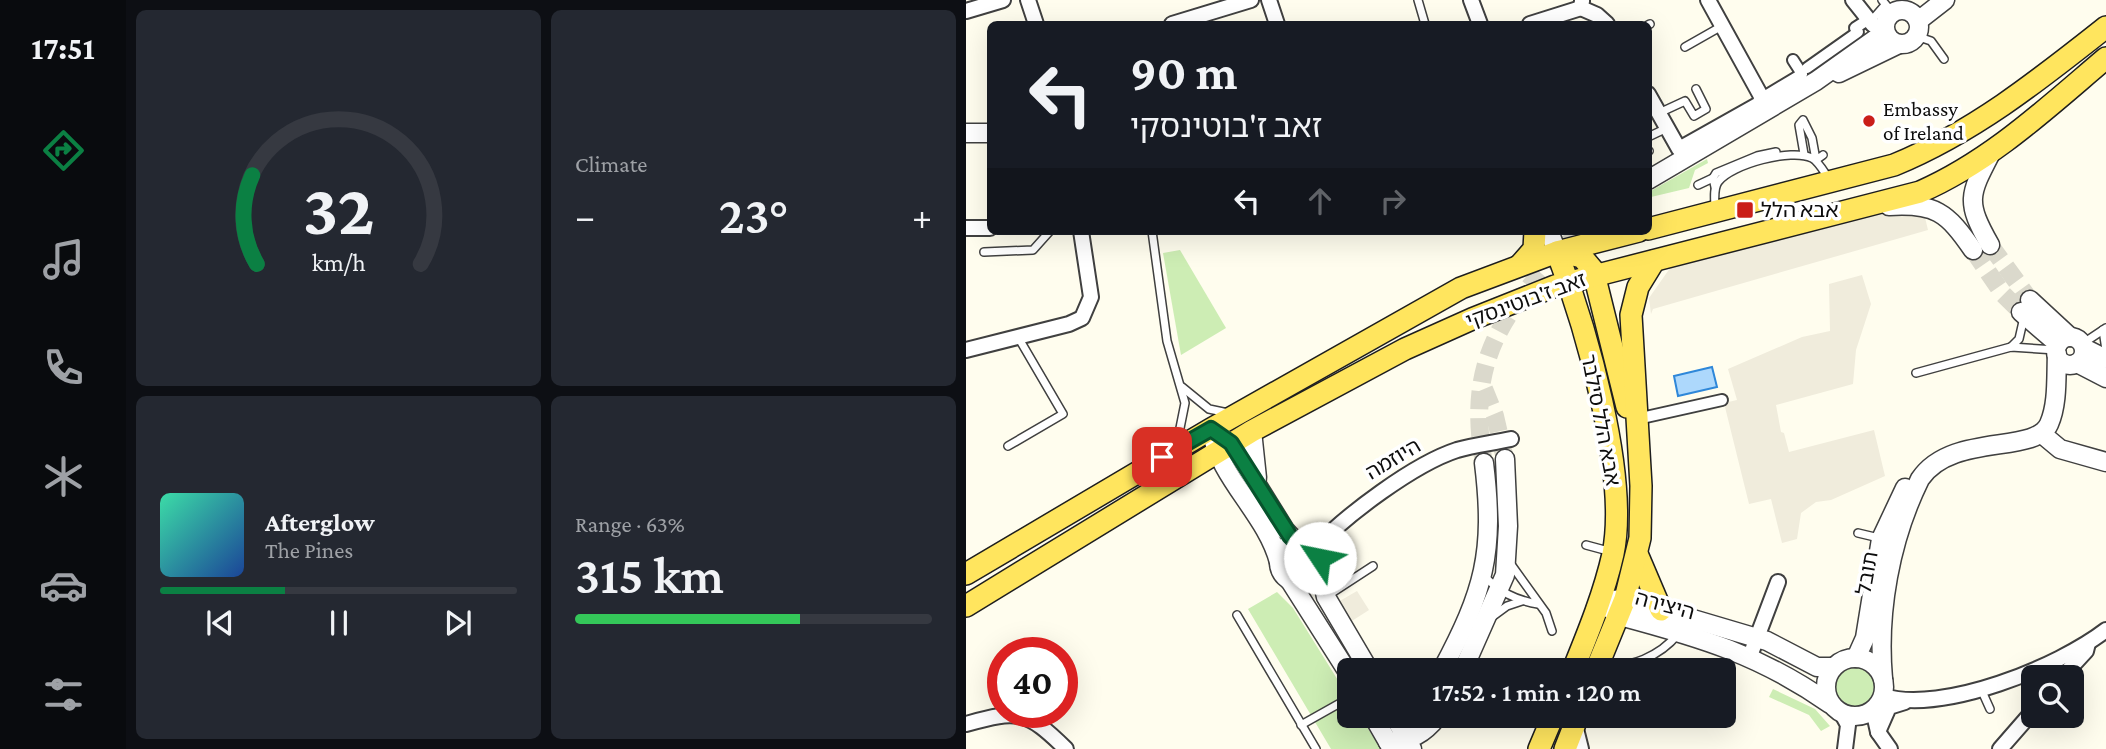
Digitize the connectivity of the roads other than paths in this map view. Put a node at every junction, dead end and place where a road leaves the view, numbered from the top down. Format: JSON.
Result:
{"nodes":[{"id":1,"x":1003,"y":0,"type":"edge"},
{"id":2,"x":1028,"y":0,"type":"edge"},
{"id":3,"x":1251,"y":0,"type":"edge"},
{"id":4,"x":1269,"y":0,"type":"edge"},
{"id":5,"x":1418,"y":0,"type":"edge"},
{"id":6,"x":1471,"y":0,"type":"edge"},
{"id":7,"x":1708,"y":0,"type":"edge"},
{"id":8,"x":1853,"y":0,"type":"edge"},
{"id":9,"x":1945,"y":0,"type":"edge"},
{"id":10,"x":1582,"y":4,"type":"edge"},
{"id":11,"x":1886,"y":6,"type":"edge"},
{"id":12,"x":966,"y":11,"type":"edge"},
{"id":13,"x":1917,"y":18,"type":"edge"},
{"id":14,"x":1035,"y":21,"type":"edge"},
{"id":15,"x":1182,"y":21,"type":"edge"},
{"id":16,"x":1275,"y":21,"type":"edge"},
{"id":17,"x":1424,"y":21,"type":"edge"},
{"id":18,"x":1479,"y":21,"type":"edge"},
{"id":19,"x":1538,"y":21,"type":"edge"},
{"id":20,"x":1604,"y":21,"type":"edge"},
{"id":21,"x":1722,"y":26,"type":"junction"},
{"id":22,"x":2105,"y":27,"type":"edge"},
{"id":23,"x":1879,"y":28,"type":"junction"},
{"id":24,"x":1685,"y":47,"type":"dead end"},
{"id":25,"x":2106,"y":58,"type":"edge"},
{"id":26,"x":1944,"y":59,"type":"dead end"},
{"id":27,"x":1793,"y":60,"type":"dead end"},
{"id":28,"x":1696,"y":89,"type":"dead end"},
{"id":29,"x":1762,"y":98,"type":"junction"},
{"id":30,"x":1652,"y":101,"type":"edge"},
{"id":31,"x":1659,"y":113,"type":"junction"},
{"id":32,"x":1668,"y":128,"type":"junction"},
{"id":33,"x":966,"y":133,"type":"edge"},
{"id":34,"x":987,"y":133,"type":"edge"},
{"id":35,"x":1652,"y":135,"type":"edge"},
{"id":36,"x":1992,"y":151,"type":"junction"},
{"id":37,"x":1806,"y":155,"type":"junction"},
{"id":38,"x":1819,"y":158,"type":"junction"},
{"id":39,"x":1652,"y":177,"type":"edge"},
{"id":40,"x":1713,"y":178,"type":"junction"},
{"id":41,"x":1832,"y":182,"type":"junction"},
{"id":42,"x":1698,"y":185,"type":"dead end"},
{"id":43,"x":1715,"y":188,"type":"junction"},
{"id":44,"x":1868,"y":207,"type":"junction"},
{"id":45,"x":1716,"y":214,"type":"junction"},
{"id":46,"x":966,"y":228,"type":"edge"},
{"id":47,"x":987,"y":228,"type":"edge"},
{"id":48,"x":1652,"y":228,"type":"edge"},
{"id":49,"x":1046,"y":235,"type":"edge"},
{"id":50,"x":1082,"y":235,"type":"edge"},
{"id":51,"x":1153,"y":235,"type":"edge"},
{"id":52,"x":1535,"y":235,"type":"edge"},
{"id":53,"x":1551,"y":235,"type":"edge"},
{"id":54,"x":1624,"y":235,"type":"edge"},
{"id":55,"x":984,"y":252,"type":"dead end"},
{"id":56,"x":1558,"y":252,"type":"junction"},
{"id":57,"x":1654,"y":261,"type":"junction"},
{"id":58,"x":1520,"y":265,"type":"junction"},
{"id":59,"x":1595,"y":275,"type":"junction"},
{"id":60,"x":1569,"y":283,"type":"junction"},
{"id":61,"x":2025,"y":309,"type":"joint"},
{"id":62,"x":2104,"y":329,"type":"edge"},
{"id":63,"x":1018,"y":337,"type":"junction"},
{"id":64,"x":2011,"y":347,"type":"junction"},
{"id":65,"x":966,"y":350,"type":"edge"},
{"id":66,"x":2106,"y":350,"type":"edge"},
{"id":67,"x":2070,"y":351,"type":"junction"},
{"id":68,"x":2106,"y":359,"type":"edge"},
{"id":69,"x":1916,"y":373,"type":"dead end"},
{"id":70,"x":2106,"y":378,"type":"edge"},
{"id":71,"x":1181,"y":387,"type":"junction"},
{"id":72,"x":1722,"y":400,"type":"dead end"},
{"id":73,"x":1237,"y":414,"type":"junction"},
{"id":74,"x":1637,"y":419,"type":"junction"},
{"id":75,"x":1211,"y":429,"type":"junction"},
{"id":76,"x":1252,"y":431,"type":"junction"},
{"id":77,"x":2042,"y":434,"type":"junction"},
{"id":78,"x":1511,"y":439,"type":"dead end"},
{"id":79,"x":1008,"y":446,"type":"dead end"},
{"id":80,"x":1223,"y":448,"type":"junction"},
{"id":81,"x":1176,"y":449,"type":"junction"},
{"id":82,"x":1639,"y":449,"type":"junction"},
{"id":83,"x":1505,"y":459,"type":"tunnel mouth"},
{"id":84,"x":2106,"y":462,"type":"edge"},
{"id":85,"x":1484,"y":463,"type":"tunnel mouth"},
{"id":86,"x":1261,"y":492,"type":"junction"},
{"id":87,"x":1858,"y":533,"type":"dead end"},
{"id":88,"x":1296,"y":542,"type":"junction"},
{"id":89,"x":1888,"y":542,"type":"junction"},
{"id":90,"x":1586,"y":545,"type":"dead end"},
{"id":91,"x":1315,"y":548,"type":"junction"},
{"id":92,"x":1613,"y":553,"type":"junction"},
{"id":93,"x":1507,"y":555,"type":"junction"},
{"id":94,"x":1638,"y":556,"type":"junction"},
{"id":95,"x":1279,"y":562,"type":"junction"},
{"id":96,"x":1373,"y":566,"type":"dead end"},
{"id":97,"x":1320,"y":569,"type":"junction"},
{"id":98,"x":966,"y":574,"type":"edge"},
{"id":99,"x":1484,"y":576,"type":"junction"},
{"id":100,"x":1290,"y":581,"type":"junction"},
{"id":101,"x":1778,"y":582,"type":"dead end"},
{"id":102,"x":1502,"y":583,"type":"junction"},
{"id":103,"x":1524,"y":586,"type":"junction"},
{"id":104,"x":1326,"y":597,"type":"junction"},
{"id":105,"x":1599,"y":600,"type":"junction"},
{"id":106,"x":1522,"y":601,"type":"junction"},
{"id":107,"x":1539,"y":604,"type":"junction"},
{"id":108,"x":966,"y":606,"type":"edge"},
{"id":109,"x":1623,"y":608,"type":"junction"},
{"id":110,"x":1661,"y":610,"type":"junction"},
{"id":111,"x":1237,"y":615,"type":"dead end"},
{"id":112,"x":1486,"y":621,"type":"junction"},
{"id":113,"x":2106,"y":630,"type":"edge"},
{"id":114,"x":1552,"y":631,"type":"dead end"},
{"id":115,"x":1679,"y":632,"type":"junction"},
{"id":116,"x":1757,"y":637,"type":"junction"},
{"id":117,"x":2088,"y":643,"type":"junction"},
{"id":118,"x":1750,"y":656,"type":"junction"},
{"id":119,"x":1339,"y":658,"type":"edge"},
{"id":120,"x":1362,"y":658,"type":"edge"},
{"id":121,"x":1447,"y":658,"type":"edge"},
{"id":122,"x":1469,"y":658,"type":"edge"},
{"id":123,"x":1577,"y":658,"type":"edge"},
{"id":124,"x":1601,"y":658,"type":"edge"},
{"id":125,"x":1645,"y":658,"type":"edge"},
{"id":126,"x":1856,"y":658,"type":"junction"},
{"id":127,"x":2073,"y":665,"type":"edge"},
{"id":128,"x":1833,"y":667,"type":"junction"},
{"id":129,"x":1980,"y":688,"type":"junction"},
{"id":130,"x":1880,"y":695,"type":"junction"},
{"id":131,"x":1907,"y":701,"type":"junction"},
{"id":132,"x":1337,"y":705,"type":"edge"},
{"id":133,"x":1836,"y":709,"type":"junction"},
{"id":134,"x":1990,"y":709,"type":"dead end"},
{"id":135,"x":966,"y":724,"type":"edge"},
{"id":136,"x":1301,"y":725,"type":"junction"},
{"id":137,"x":2021,"y":725,"type":"edge"},
{"id":138,"x":1384,"y":728,"type":"edge"},
{"id":139,"x":1424,"y":728,"type":"edge"},
{"id":140,"x":1433,"y":728,"type":"edge"},
{"id":141,"x":1548,"y":728,"type":"edge"},
{"id":142,"x":1574,"y":728,"type":"edge"},
{"id":143,"x":1578,"y":728,"type":"edge"},
{"id":144,"x":1878,"y":732,"type":"junction"},
{"id":145,"x":1400,"y":745,"type":"edge"},
{"id":146,"x":1066,"y":749,"type":"edge"},
{"id":147,"x":1315,"y":749,"type":"edge"},
{"id":148,"x":1426,"y":749,"type":"edge"},
{"id":149,"x":1539,"y":749,"type":"edge"},
{"id":150,"x":1565,"y":749,"type":"edge"},
{"id":151,"x":1581,"y":749,"type":"edge"},
{"id":152,"x":1845,"y":749,"type":"edge"},
{"id":153,"x":1890,"y":749,"type":"edge"},
{"id":154,"x":2000,"y":749,"type":"edge"}],
"edges":[{"from":1,"to":12,"type":"street"},
{"from":2,"to":14,"type":"street"},
{"from":3,"to":15,"type":"street"},
{"from":4,"to":16,"type":"street"},
{"from":5,"to":17,"type":"lane"},
{"from":6,"to":18,"type":"street"},
{"from":7,"to":21,"type":"street"},
{"from":8,"to":23,"type":"street"},
{"from":9,"to":13,"type":"street"},
{"from":10,"to":19,"type":"street"},
{"from":10,"to":20,"type":"street"},
{"from":11,"to":13,"type":"street"},
{"from":11,"to":23,"type":"street"},
{"from":13,"to":23,"type":"street"},
{"from":13,"to":26,"type":"lane"},
{"from":21,"to":24,"type":"lane"},
{"from":21,"to":29,"type":"street"},
{"from":22,"to":41,"type":"main road","name":"זאב ז'בוטינסקי"},
{"from":23,"to":39,"type":"street"},
{"from":25,"to":36,"type":"main road","name":"זאב ז'בוטינסקי"},
{"from":27,"to":29,"type":"street"},
{"from":28,"to":31,"type":"lane"},
{"from":29,"to":32,"type":"street"},
{"from":30,"to":31,"type":"street"},
{"from":31,"to":32,"type":"street"},
{"from":32,"to":35,"type":"lane"},
{"from":33,"to":34,"type":"street"},
{"from":36,"to":44,"type":"main road","name":"זאב ז'בוטינסקי"},
{"from":36,"to":44,"type":"street"},
{"from":37,"to":38,"type":"lane"},
{"from":37,"to":38,"type":"lane"},
{"from":37,"to":40,"type":"lane"},
{"from":37,"to":43,"type":"lane"},
{"from":38,"to":41,"type":"lane"},
{"from":40,"to":42,"type":"lane"},
{"from":40,"to":43,"type":"lane"},
{"from":41,"to":45,"type":"main road","name":"זאב ז'בוטינסקי"},
{"from":43,"to":45,"type":"lane"},
{"from":44,"to":57,"type":"main road","name":"זאב ז'בוטינסקי"},
{"from":45,"to":48,"type":"main road","name":"זאב ז'בוטינסקי"},
{"from":46,"to":47,"type":"street"},
{"from":49,"to":55,"type":"lane"},
{"from":50,"to":63,"type":"street"},
{"from":51,"to":71,"type":"lane"},
{"from":52,"to":58,"type":"main road"},
{"from":53,"to":56,"type":"street"},
{"from":54,"to":56,"type":"main road","name":"זאב ז'בוטינסקי"},
{"from":56,"to":58,"type":"main road","name":"זאב ז'בוטינסקי"},
{"from":56,"to":59,"type":"main road"},
{"from":56,"to":60,"type":"main road","name":"אבא הלל סילבר"},
{"from":57,"to":59,"type":"main road","name":"זאב ז'בוטינסקי"},
{"from":57,"to":74,"type":"main road","name":"אבא הלל סילבר"},
{"from":58,"to":73,"type":"main road","name":"זאב ז'בוטינסקי"},
{"from":59,"to":60,"type":"main road","name":"זאב ז'בוטינסקי"},
{"from":59,"to":82,"type":"main road"},
{"from":60,"to":76,"type":"main road","name":"זאב ז'בוטינסקי"},
{"from":60,"to":92,"type":"main road","name":"אבא הלל סילבר"},
{"from":61,"to":64,"type":"lane"},
{"from":61,"to":67,"type":"street"},
{"from":62,"to":66,"type":"lane"},
{"from":62,"to":67,"type":"lane"},
{"from":63,"to":65,"type":"street"},
{"from":63,"to":79,"type":"lane"},
{"from":64,"to":67,"type":"lane"},
{"from":64,"to":69,"type":"lane"},
{"from":67,"to":68,"type":"street"},
{"from":67,"to":70,"type":"street"},
{"from":67,"to":77,"type":"street"},
{"from":71,"to":73,"type":"lane"},
{"from":71,"to":81,"type":"lane"},
{"from":72,"to":74,"type":"street"},
{"from":73,"to":75,"type":"main road","name":"זאב ז'בוטינסקי"},
{"from":74,"to":82,"type":"main road","name":"אבא הלל סילבר"},
{"from":75,"to":80,"type":"street"},
{"from":75,"to":81,"type":"main road","name":"זאב ז'בוטינסקי"},
{"from":76,"to":80,"type":"main road","name":"זאב ז'בוטינסקי"},
{"from":76,"to":86,"type":"street"},
{"from":77,"to":84,"type":"street"},
{"from":77,"to":89,"type":"street","name":"תובל"},
{"from":78,"to":91,"type":"street","name":"היוזמה"},
{"from":80,"to":86,"type":"street"},
{"from":80,"to":95,"type":"street"},
{"from":80,"to":108,"type":"main road","name":"זאב ז'בוטינסקי"},
{"from":81,"to":98,"type":"main road","name":"זאב ז'בוטינסקי"},
{"from":82,"to":94,"type":"main road","name":"אבא הלל סילבר"},
{"from":83,"to":93,"type":"street"},
{"from":85,"to":99,"type":"street"},
{"from":86,"to":88,"type":"street"},
{"from":87,"to":89,"type":"lane"},
{"from":88,"to":91,"type":"street"},
{"from":88,"to":95,"type":"street"},
{"from":89,"to":126,"type":"street","name":"תובל"},
{"from":89,"to":130,"type":"street","name":"תובל"},
{"from":90,"to":92,"type":"lane"},
{"from":91,"to":97,"type":"street"},
{"from":92,"to":105,"type":"main road","name":"אבא הלל סילבר"},
{"from":93,"to":102,"type":"street"},
{"from":93,"to":103,"type":"lane"},
{"from":94,"to":109,"type":"main road","name":"אבא הלל סילבר"},
{"from":94,"to":110,"type":"main road"},
{"from":95,"to":100,"type":"street"},
{"from":96,"to":104,"type":"lane"},
{"from":97,"to":100,"type":"street"},
{"from":97,"to":104,"type":"street"},
{"from":99,"to":102,"type":"lane"},
{"from":99,"to":102,"type":"lane"},
{"from":99,"to":121,"type":"street"},
{"from":100,"to":119,"type":"street"},
{"from":101,"to":116,"type":"street"},
{"from":102,"to":103,"type":"lane"},
{"from":102,"to":106,"type":"lane"},
{"from":102,"to":112,"type":"street"},
{"from":103,"to":107,"type":"lane"},
{"from":104,"to":120,"type":"street"},
{"from":105,"to":109,"type":"street","name":"היצירה"},
{"from":105,"to":123,"type":"main road","name":"אבא הלל סילבר"},
{"from":106,"to":107,"type":"lane"},
{"from":106,"to":112,"type":"lane"},
{"from":107,"to":114,"type":"lane"},
{"from":109,"to":110,"type":"street","name":"היצירה"},
{"from":109,"to":115,"type":"street","name":"היצירה"},
{"from":109,"to":124,"type":"main road","name":"אבא הלל סילבר"},
{"from":110,"to":116,"type":"street","name":"היצירה"},
{"from":111,"to":136,"type":"lane"},
{"from":112,"to":122,"type":"street"},
{"from":113,"to":117,"type":"street"},
{"from":115,"to":118,"type":"street","name":"היצירה"},
{"from":115,"to":125,"type":"lane"},
{"from":116,"to":118,"type":"street"},
{"from":116,"to":128,"type":"street","name":"היצירה"},
{"from":117,"to":127,"type":"street"},
{"from":117,"to":129,"type":"street"},
{"from":118,"to":133,"type":"street","name":"היצירה"},
{"from":126,"to":128,"type":"street"},
{"from":126,"to":130,"type":"street"},
{"from":128,"to":133,"type":"street"},
{"from":129,"to":131,"type":"street"},
{"from":129,"to":134,"type":"lane"},
{"from":130,"to":131,"type":"street"},
{"from":130,"to":133,"type":"street"},
{"from":130,"to":144,"type":"street"},
{"from":131,"to":144,"type":"street"},
{"from":132,"to":136,"type":"lane"},
{"from":133,"to":152,"type":"street"},
{"from":135,"to":146,"type":"street"},
{"from":136,"to":147,"type":"lane"},
{"from":137,"to":154,"type":"street"},
{"from":138,"to":145,"type":"street"},
{"from":139,"to":145,"type":"street"},
{"from":140,"to":148,"type":"street"},
{"from":141,"to":149,"type":"main road"},
{"from":142,"to":150,"type":"main road"},
{"from":143,"to":151,"type":"street"},
{"from":144,"to":153,"type":"street"}]}
